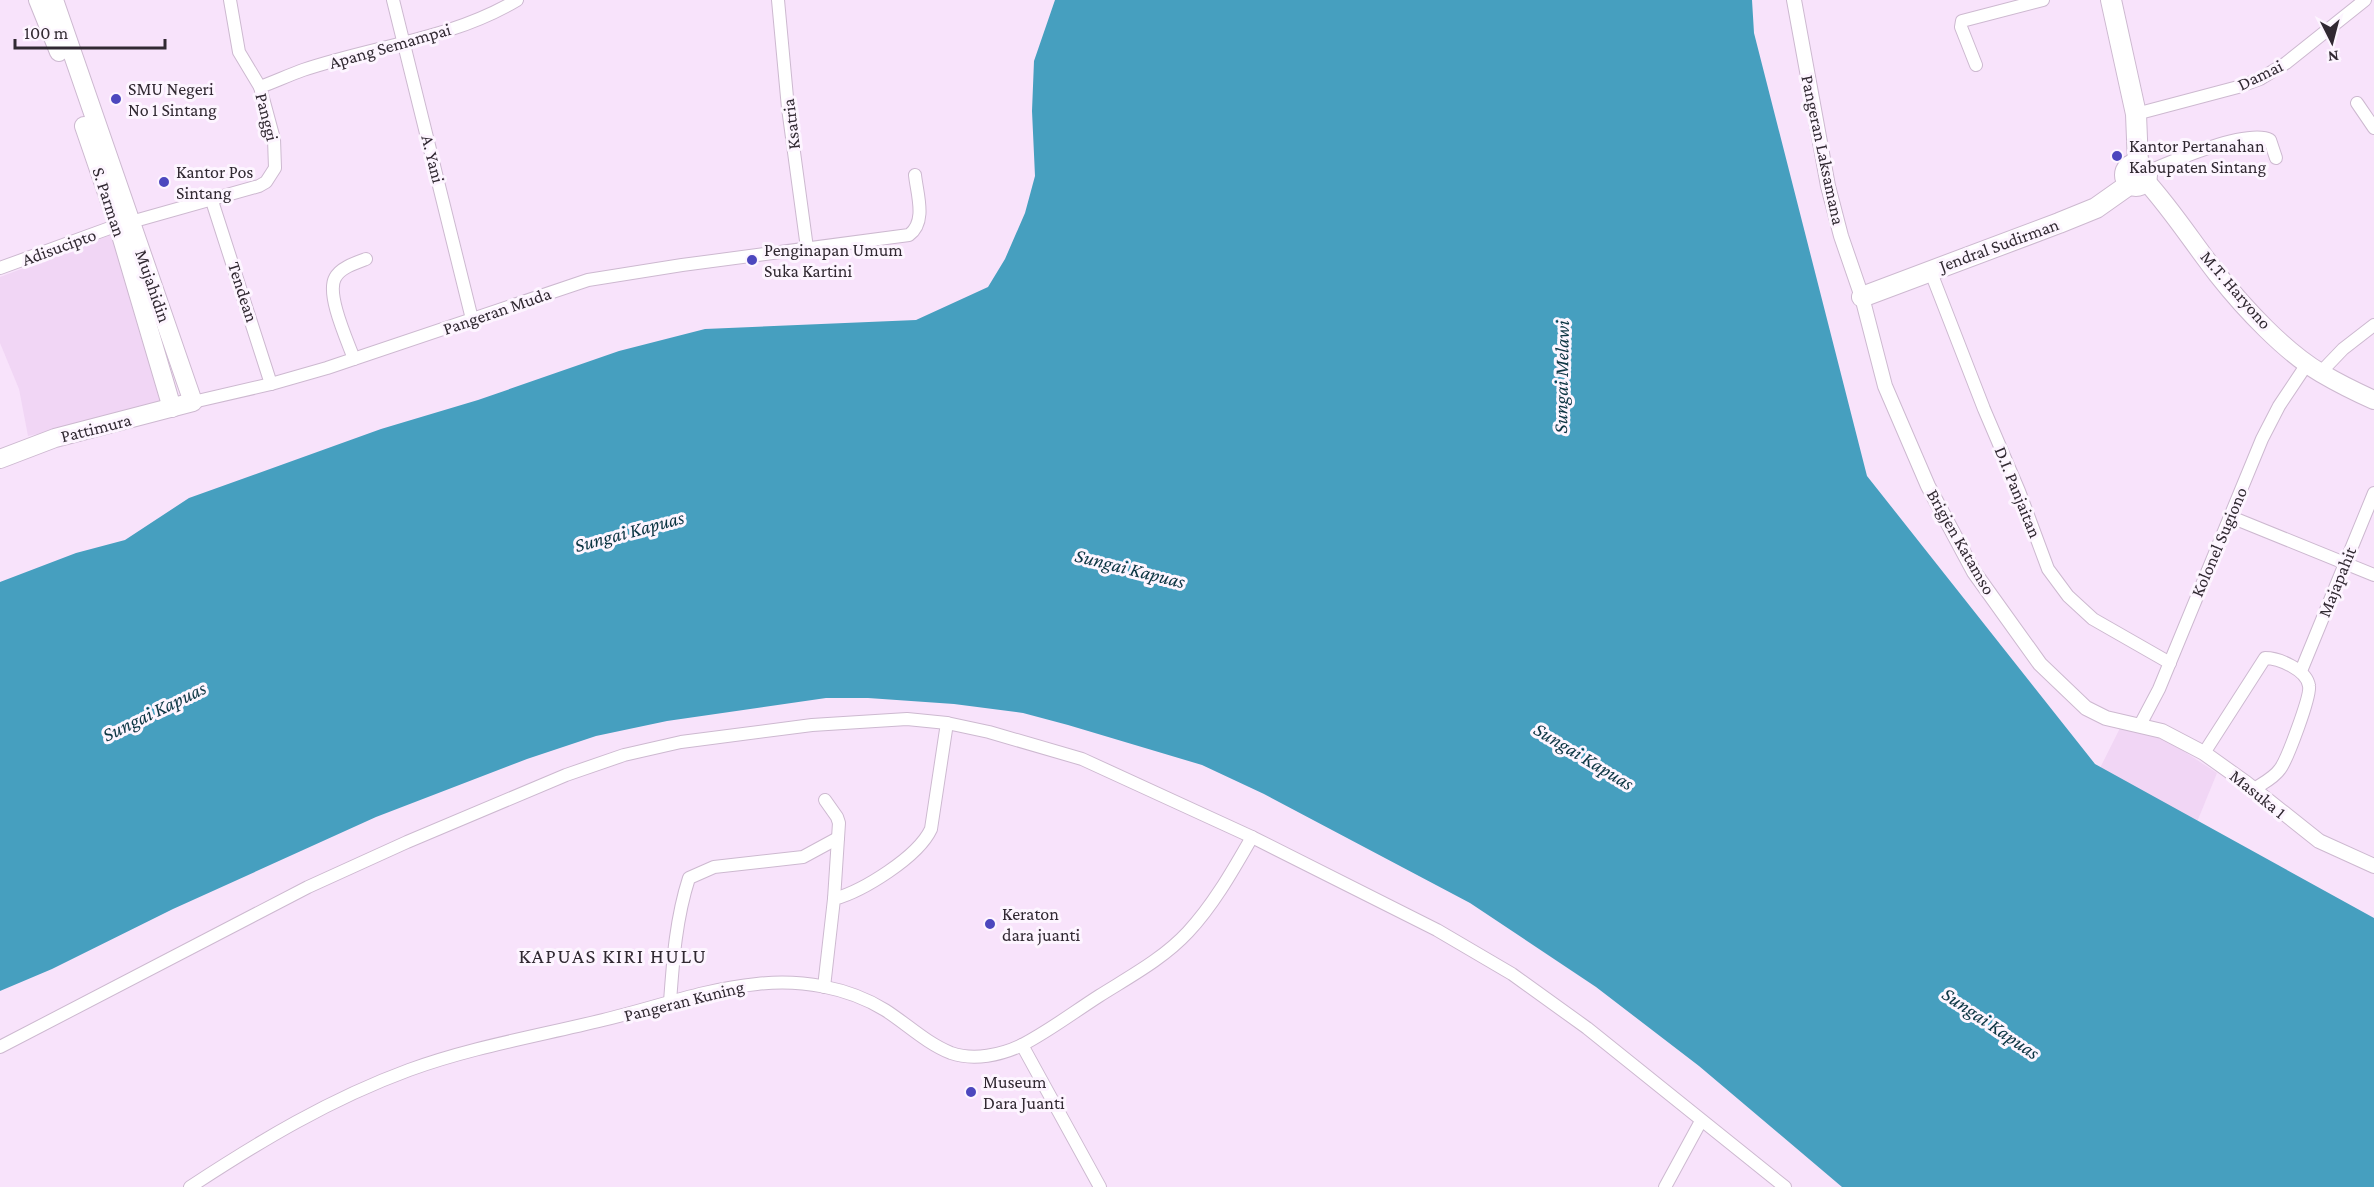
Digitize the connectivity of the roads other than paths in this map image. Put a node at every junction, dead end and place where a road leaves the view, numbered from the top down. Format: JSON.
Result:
{"nodes":[{"id":1,"x":38,"y":0,"type":"edge"},
{"id":2,"x":54,"y":0,"type":"edge"},
{"id":3,"x":230,"y":0,"type":"edge"},
{"id":4,"x":393,"y":0,"type":"edge"},
{"id":5,"x":517,"y":0,"type":"edge"},
{"id":6,"x":780,"y":0,"type":"edge"},
{"id":7,"x":1794,"y":0,"type":"edge"},
{"id":8,"x":2043,"y":0,"type":"edge"},
{"id":9,"x":2111,"y":0,"type":"edge"},
{"id":10,"x":2365,"y":0,"type":"edge"},
{"id":11,"x":404,"y":43,"type":"junction"},
{"id":12,"x":1976,"y":65,"type":"dead end"},
{"id":13,"x":260,"y":87,"type":"junction"},
{"id":14,"x":2357,"y":103,"type":"dead end"},
{"id":15,"x":2136,"y":114,"type":"junction"},
{"id":16,"x":2374,"y":128,"type":"edge"},
{"id":17,"x":2276,"y":158,"type":"dead end"},
{"id":18,"x":915,"y":175,"type":"dead end"},
{"id":19,"x":2140,"y":175,"type":"junction"},
{"id":20,"x":249,"y":190,"type":"joint"},
{"id":21,"x":212,"y":201,"type":"junction"},
{"id":22,"x":124,"y":224,"type":"junction"},
{"id":23,"x":807,"y":248,"type":"junction"},
{"id":24,"x":366,"y":258,"type":"dead end"},
{"id":25,"x":0,"y":268,"type":"edge"},
{"id":26,"x":1930,"y":270,"type":"junction"},
{"id":27,"x":1862,"y":297,"type":"junction"},
{"id":28,"x":472,"y":319,"type":"junction"},
{"id":29,"x":2374,"y":325,"type":"edge"},
{"id":30,"x":354,"y":359,"type":"junction"},
{"id":31,"x":2314,"y":368,"type":"junction"},
{"id":32,"x":271,"y":384,"type":"junction"},
{"id":33,"x":2374,"y":400,"type":"edge"},
{"id":34,"x":194,"y":402,"type":"junction"},
{"id":35,"x":172,"y":408,"type":"junction"},
{"id":36,"x":0,"y":459,"type":"edge"},
{"id":37,"x":2374,"y":494,"type":"edge"},
{"id":38,"x":2231,"y":517,"type":"junction"},
{"id":39,"x":2345,"y":564,"type":"junction"},
{"id":40,"x":2374,"y":575,"type":"edge"},
{"id":41,"x":2170,"y":663,"type":"junction"},
{"id":42,"x":2301,"y":671,"type":"junction"},
{"id":43,"x":947,"y":723,"type":"junction"},
{"id":44,"x":2140,"y":725,"type":"junction"},
{"id":45,"x":2204,"y":753,"type":"junction"},
{"id":46,"x":2259,"y":793,"type":"junction"},
{"id":47,"x":825,"y":800,"type":"dead end"},
{"id":48,"x":1252,"y":837,"type":"junction"},
{"id":49,"x":838,"y":838,"type":"junction"},
{"id":50,"x":2374,"y":866,"type":"edge"},
{"id":51,"x":834,"y":899,"type":"junction"},
{"id":52,"x":824,"y":987,"type":"junction"},
{"id":53,"x":670,"y":1002,"type":"junction"},
{"id":54,"x":1022,"y":1045,"type":"junction"},
{"id":55,"x":0,"y":1047,"type":"edge"},
{"id":56,"x":1701,"y":1121,"type":"junction"},
{"id":57,"x":190,"y":1187,"type":"edge"},
{"id":58,"x":1100,"y":1187,"type":"edge"},
{"id":59,"x":1665,"y":1187,"type":"edge"},
{"id":60,"x":1785,"y":1187,"type":"edge"}],
"edges":[{"from":1,"to":22,"type":"main road","name":"S. Parman"},
{"from":2,"to":22,"type":"main road","name":"Mujahidin"},
{"from":3,"to":13,"type":"street","name":"Panggi"},
{"from":4,"to":11,"type":"street","name":"A. Yani"},
{"from":5,"to":11,"type":"street","name":"Apang Semampai"},
{"from":6,"to":23,"type":"street","name":"Ksatria"},
{"from":7,"to":27,"type":"street","name":"Pangeran Laksamana"},
{"from":8,"to":12,"type":"street"},
{"from":9,"to":15,"type":"highway"},
{"from":10,"to":15,"type":"street","name":"Damai"},
{"from":11,"to":13,"type":"street","name":"Apang Semampai"},
{"from":11,"to":28,"type":"street","name":"A. Yani"},
{"from":13,"to":20,"type":"street","name":"Panggi"},
{"from":14,"to":16,"type":"street"},
{"from":15,"to":19,"type":"highway"},
{"from":17,"to":19,"type":"street"},
{"from":18,"to":23,"type":"street","name":"Pangeran Muda"},
{"from":19,"to":26,"type":"highway","name":"Jendral Sudirman"},
{"from":19,"to":31,"type":"main road","name":"M.T. Haryono"},
{"from":20,"to":21,"type":"street","name":"Adisucipto"},
{"from":21,"to":22,"type":"street","name":"Adisucipto"},
{"from":21,"to":32,"type":"street","name":"Tendean"},
{"from":22,"to":25,"type":"street","name":"Adisucipto"},
{"from":22,"to":34,"type":"main road","name":"Mujahidin"},
{"from":22,"to":35,"type":"main road","name":"S. Parman"},
{"from":23,"to":28,"type":"street","name":"Pangeran Muda"},
{"from":24,"to":30,"type":"street"},
{"from":26,"to":27,"type":"highway","name":"Jendral Sudirman"},
{"from":26,"to":41,"type":"street","name":"D.I. Panjaitan"},
{"from":27,"to":44,"type":"street","name":"Brigjen Katamso"},
{"from":28,"to":30,"type":"street","name":"Pangeran Muda"},
{"from":29,"to":31,"type":"street","name":"Kolonel Sugiono"},
{"from":30,"to":32,"type":"street","name":"Pangeran Muda"},
{"from":31,"to":33,"type":"main road","name":"M.T. Haryono"},
{"from":31,"to":38,"type":"street","name":"Kolonel Sugiono"},
{"from":32,"to":34,"type":"street","name":"Pangeran Muda"},
{"from":34,"to":35,"type":"main road","name":"Pattimura"},
{"from":35,"to":36,"type":"main road","name":"Pattimura"},
{"from":37,"to":39,"type":"street","name":"Majapahit"},
{"from":38,"to":39,"type":"street"},
{"from":38,"to":41,"type":"street","name":"Kolonel Sugiono"},
{"from":39,"to":40,"type":"street"},
{"from":39,"to":42,"type":"street","name":"Majapahit"},
{"from":41,"to":44,"type":"street","name":"Kolonel Sugiono"},
{"from":42,"to":45,"type":"street"},
{"from":42,"to":46,"type":"street"},
{"from":43,"to":48,"type":"street"},
{"from":43,"to":51,"type":"street"},
{"from":43,"to":55,"type":"street"},
{"from":44,"to":45,"type":"street","name":"Masuka 1"},
{"from":45,"to":46,"type":"street","name":"Masuka 1"},
{"from":46,"to":50,"type":"street","name":"Masuka 1"},
{"from":47,"to":49,"type":"street"},
{"from":48,"to":54,"type":"street","name":"Pangeran Kuning"},
{"from":48,"to":56,"type":"street"},
{"from":49,"to":51,"type":"street"},
{"from":49,"to":53,"type":"street"},
{"from":51,"to":52,"type":"street"},
{"from":52,"to":53,"type":"street","name":"Pangeran Kuning"},
{"from":52,"to":54,"type":"street","name":"Pangeran Kuning"},
{"from":53,"to":57,"type":"street","name":"Pangeran Kuning"},
{"from":54,"to":58,"type":"street"},
{"from":56,"to":59,"type":"street"},
{"from":56,"to":60,"type":"street"}]}
